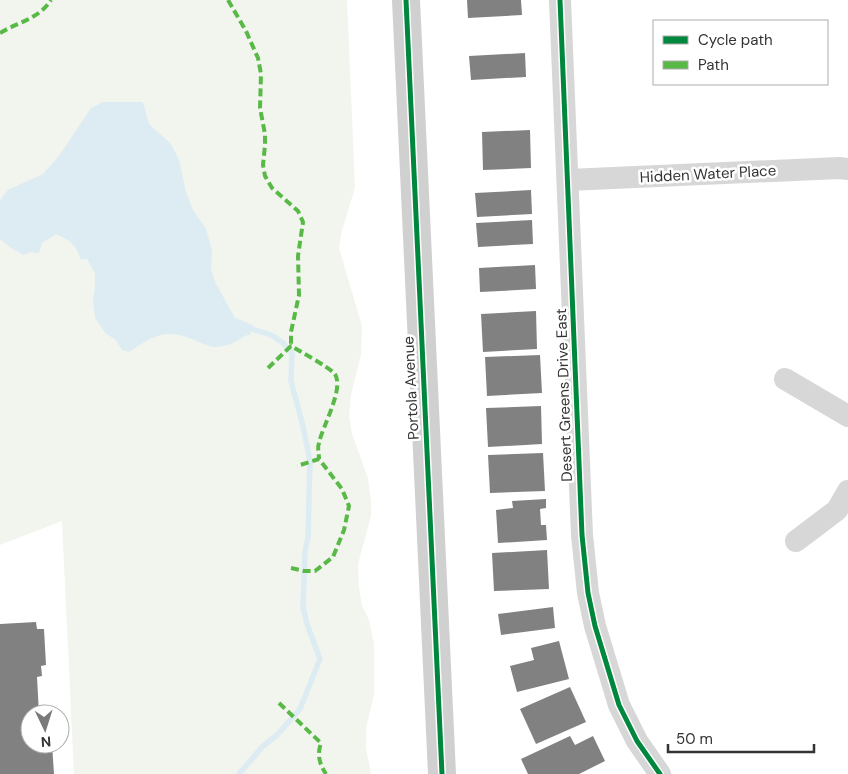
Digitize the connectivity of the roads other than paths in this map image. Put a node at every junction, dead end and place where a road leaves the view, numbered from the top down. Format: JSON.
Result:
{"nodes":[{"id":1,"x":406,"y":0,"type":"edge"},
{"id":2,"x":560,"y":0,"type":"edge"},
{"id":3,"x":848,"y":169,"type":"edge"},
{"id":4,"x":568,"y":180,"type":"junction"},
{"id":5,"x":785,"y":380,"type":"dead end"},
{"id":6,"x":848,"y":416,"type":"edge"},
{"id":7,"x":848,"y":491,"type":"edge"},
{"id":8,"x":796,"y":541,"type":"dead end"},
{"id":9,"x":442,"y":774,"type":"edge"},
{"id":10,"x":660,"y":774,"type":"edge"}],
"edges":[{"from":1,"to":9,"type":"main road","name":"Portola Avenue"},
{"from":2,"to":4,"type":"street","name":"Desert Greens Drive East"},
{"from":3,"to":4,"type":"street","name":"Hidden Water Place"},
{"from":4,"to":10,"type":"street","name":"Desert Greens Drive East"},
{"from":5,"to":6,"type":"street"},
{"from":7,"to":8,"type":"street"}]}
